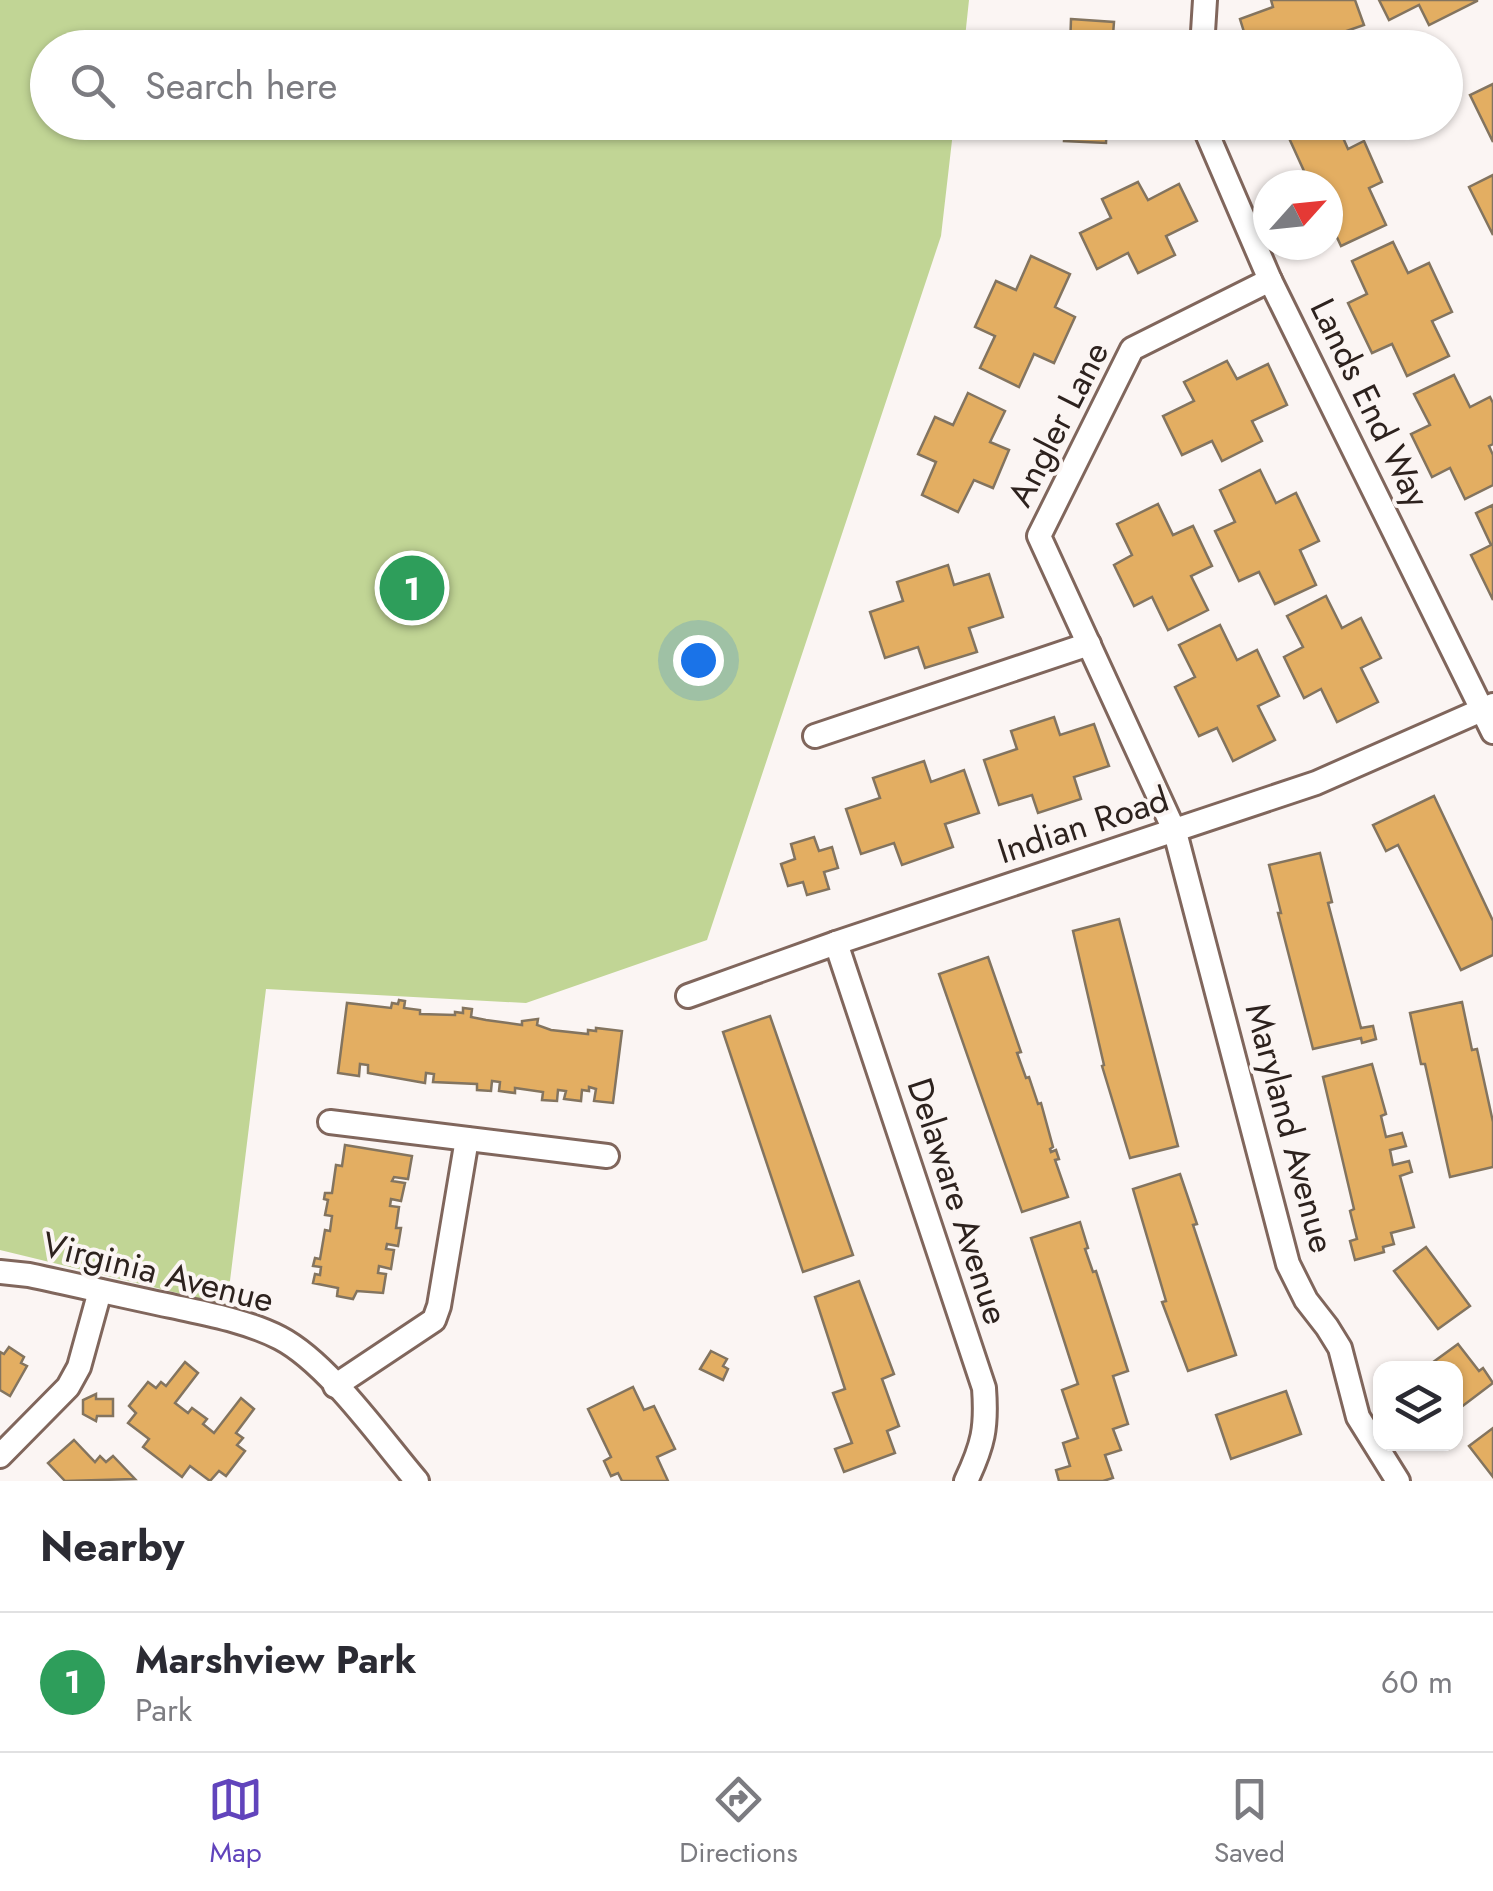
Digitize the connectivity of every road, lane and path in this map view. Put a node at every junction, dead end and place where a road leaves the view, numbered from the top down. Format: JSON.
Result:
{"nodes":[{"id":1,"x":1205,"y":0,"type":"edge"},
{"id":2,"x":1203,"y":30,"type":"edge"},
{"id":3,"x":1210,"y":140,"type":"edge"},
{"id":4,"x":1270,"y":280,"type":"junction"},
{"id":5,"x":1089,"y":644,"type":"junction"},
{"id":6,"x":1487,"y":708,"type":"edge"},
{"id":7,"x":1493,"y":732,"type":"edge"},
{"id":8,"x":815,"y":736,"type":"dead end"},
{"id":9,"x":1175,"y":832,"type":"junction"},
{"id":10,"x":836,"y":943,"type":"junction"},
{"id":11,"x":688,"y":996,"type":"dead end"},
{"id":12,"x":330,"y":1122,"type":"dead end"},
{"id":13,"x":467,"y":1139,"type":"junction"},
{"id":14,"x":607,"y":1156,"type":"dead end"},
{"id":15,"x":0,"y":1272,"type":"edge"},
{"id":16,"x":100,"y":1291,"type":"junction"},
{"id":17,"x":335,"y":1386,"type":"junction"},
{"id":18,"x":0,"y":1456,"type":"edge"},
{"id":19,"x":417,"y":1481,"type":"edge"},
{"id":20,"x":966,"y":1481,"type":"edge"},
{"id":21,"x":1398,"y":1481,"type":"edge"}],
"edges":[{"from":1,"to":2,"type":"street"},
{"from":3,"to":4,"type":"street","name":"Lands End Way"},
{"from":4,"to":5,"type":"street","name":"Angler Lane"},
{"from":4,"to":6,"type":"street","name":"Lands End Way"},
{"from":5,"to":8,"type":"street"},
{"from":5,"to":9,"type":"street","name":"Angler Lane"},
{"from":6,"to":7,"type":"street","name":"Lands End Way"},
{"from":6,"to":9,"type":"street","name":"Indian Road"},
{"from":9,"to":10,"type":"street","name":"Indian Road"},
{"from":9,"to":21,"type":"street","name":"Maryland Avenue"},
{"from":10,"to":11,"type":"street","name":"Indian Road"},
{"from":10,"to":20,"type":"street","name":"Delaware Avenue"},
{"from":12,"to":13,"type":"street"},
{"from":13,"to":14,"type":"street"},
{"from":13,"to":17,"type":"street"},
{"from":15,"to":16,"type":"street","name":"Virginia Avenue"},
{"from":16,"to":17,"type":"street","name":"Virginia Avenue"},
{"from":16,"to":18,"type":"street"},
{"from":17,"to":19,"type":"street","name":"Virginia Avenue"}]}
